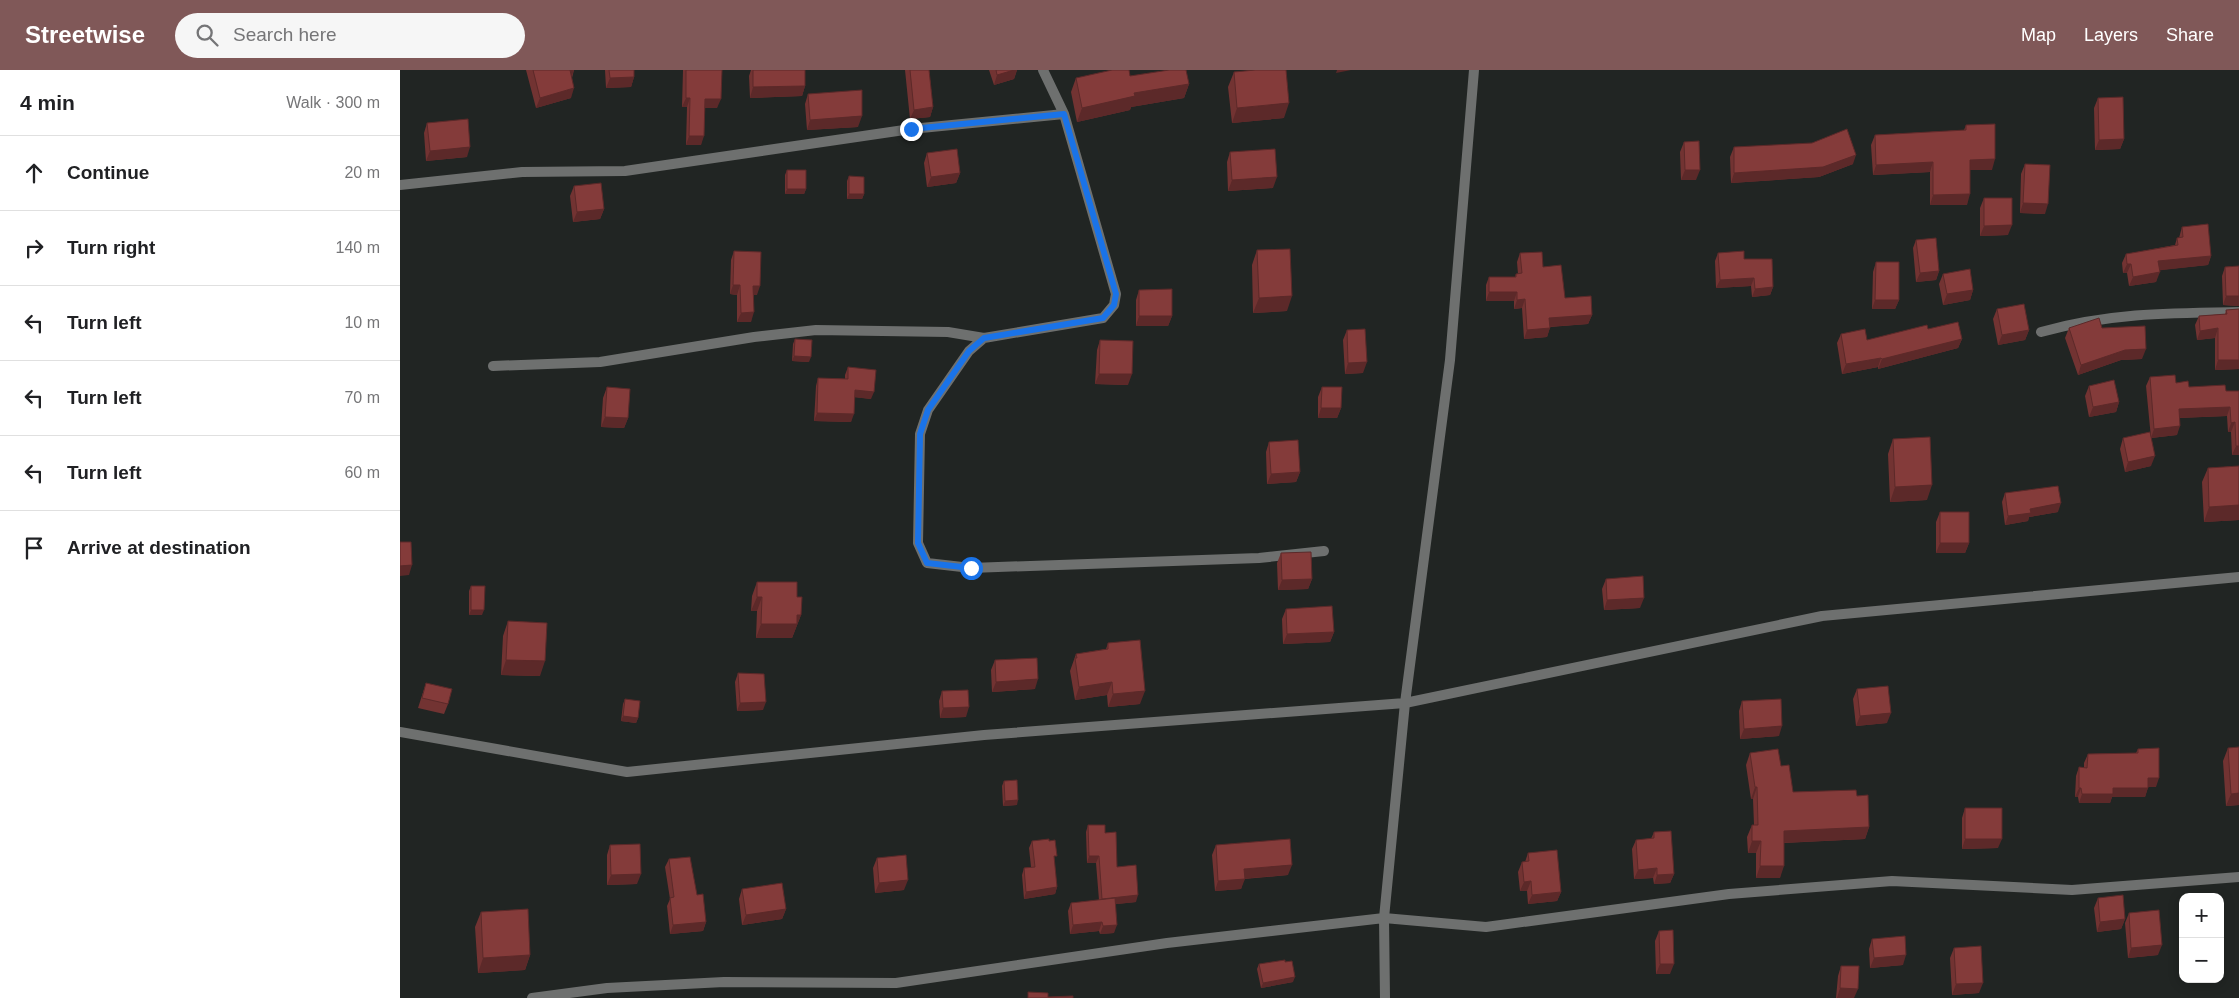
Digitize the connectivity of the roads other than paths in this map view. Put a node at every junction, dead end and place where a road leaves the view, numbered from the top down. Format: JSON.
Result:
{"nodes":[{"id":1,"x":1042,"y":70,"type":"edge"},
{"id":2,"x":1474,"y":70,"type":"edge"},
{"id":3,"x":1064,"y":114,"type":"junction"},
{"id":4,"x":400,"y":185,"type":"edge"},
{"id":5,"x":2239,"y":312,"type":"edge"},
{"id":6,"x":2042,"y":332,"type":"dead end"},
{"id":7,"x":984,"y":338,"type":"junction"},
{"id":8,"x":493,"y":366,"type":"dead end"},
{"id":9,"x":1324,"y":551,"type":"dead end"},
{"id":10,"x":2239,"y":577,"type":"edge"},
{"id":11,"x":1405,"y":703,"type":"junction"},
{"id":12,"x":400,"y":732,"type":"edge"},
{"id":13,"x":2239,"y":877,"type":"edge"},
{"id":14,"x":1384,"y":918,"type":"junction"},
{"id":15,"x":532,"y":998,"type":"edge"},
{"id":16,"x":1385,"y":998,"type":"edge"}],
"edges":[{"from":1,"to":3,"type":"street"},
{"from":2,"to":11,"type":"street"},
{"from":3,"to":4,"type":"street"},
{"from":3,"to":7,"type":"street"},
{"from":5,"to":6,"type":"street"},
{"from":7,"to":8,"type":"street"},
{"from":7,"to":9,"type":"street"},
{"from":10,"to":11,"type":"street"},
{"from":11,"to":12,"type":"street"},
{"from":11,"to":14,"type":"street"},
{"from":13,"to":14,"type":"street"},
{"from":14,"to":15,"type":"street"},
{"from":14,"to":16,"type":"street"}]}
